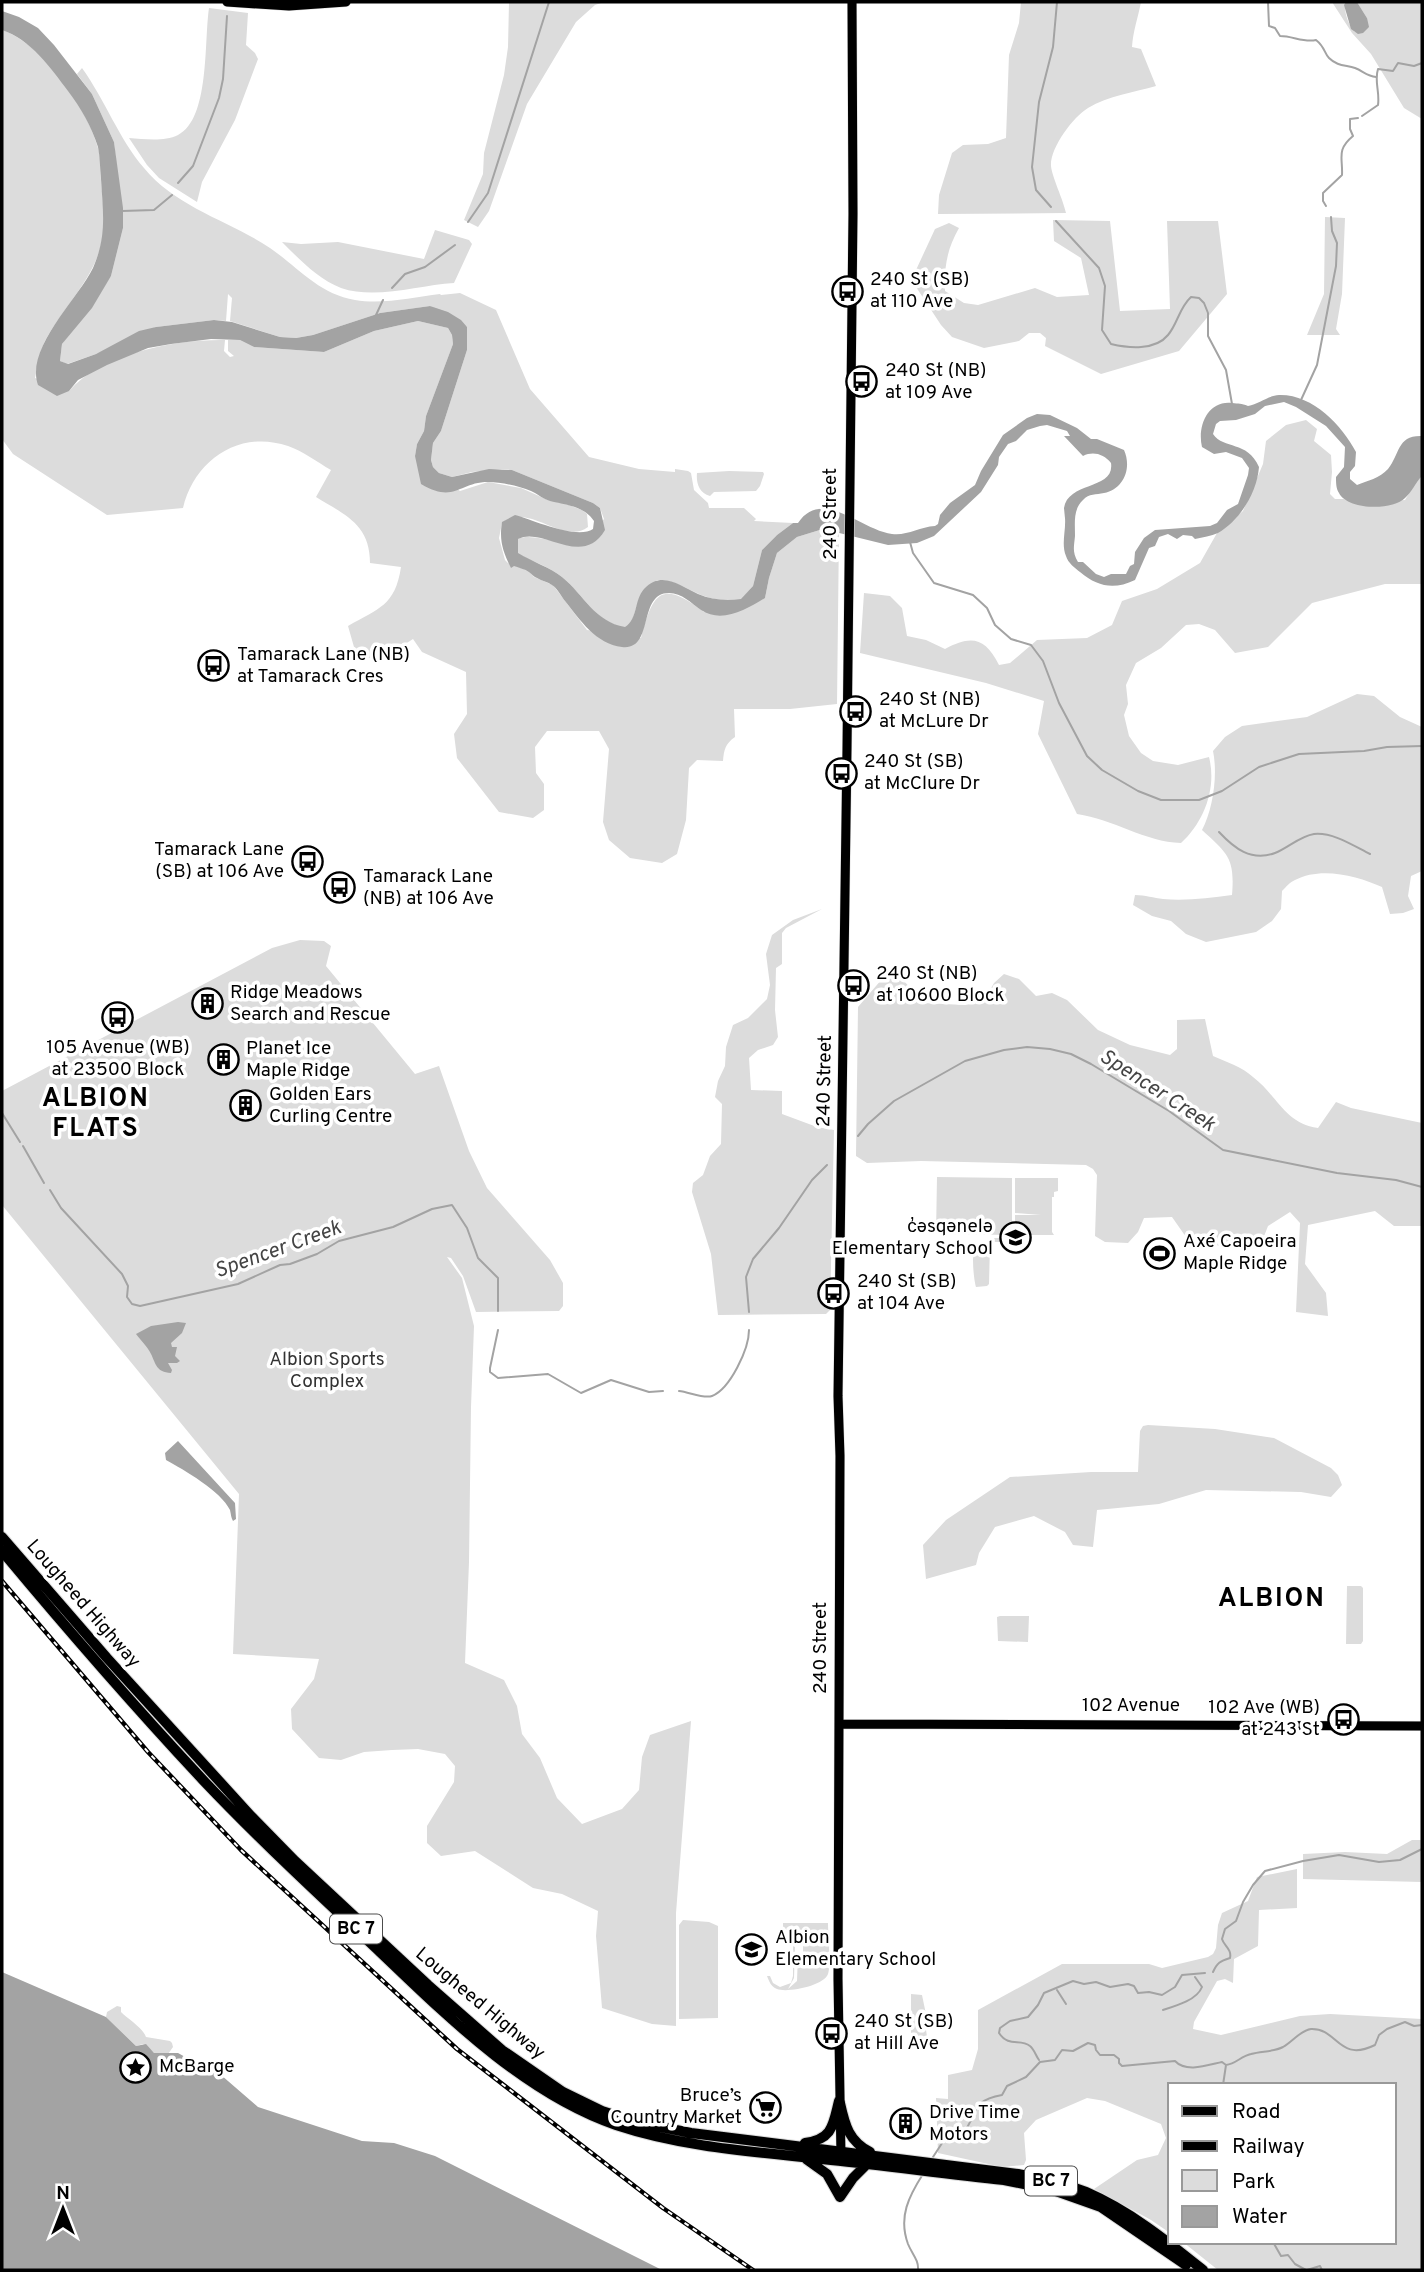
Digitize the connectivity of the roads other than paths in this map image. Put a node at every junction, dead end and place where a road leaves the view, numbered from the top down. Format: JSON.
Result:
{"nodes":[{"id":1,"x":227,"y":2,"type":"edge"},
{"id":2,"x":346,"y":2,"type":"edge"},
{"id":3,"x":852,"y":2,"type":"edge"},
{"id":4,"x":2,"y":1537,"type":"edge"},
{"id":5,"x":2,"y":1550,"type":"edge"},
{"id":6,"x":839,"y":1724,"type":"junction"},
{"id":7,"x":1422,"y":1726,"type":"edge"},
{"id":8,"x":839,"y":2101,"type":"junction"},
{"id":9,"x":792,"y":2145,"type":"junction"},
{"id":10,"x":876,"y":2155,"type":"junction"},
{"id":11,"x":841,"y":2156,"type":"junction"},
{"id":12,"x":804,"y":2157,"type":"junction"},
{"id":13,"x":867,"y":2164,"type":"junction"},
{"id":14,"x":1168,"y":2242,"type":"edge"},
{"id":15,"x":1170,"y":2244,"type":"edge"},
{"id":16,"x":1194,"y":2270,"type":"edge"},
{"id":17,"x":1203,"y":2270,"type":"edge"}],
"edges":[{"from":1,"to":2,"type":"main road"},
{"from":3,"to":6,"type":"main road","name":"240 Street"},
{"from":4,"to":9,"type":"highway","name":"Lougheed Highway","number":"BC 7"},
{"from":5,"to":12,"type":"highway","name":"Lougheed Highway","number":"BC 7"},
{"from":6,"to":7,"type":"main road","name":"102 Avenue"},
{"from":6,"to":8,"type":"main road","name":"240 Street"},
{"from":8,"to":9,"type":"highway"},
{"from":8,"to":10,"type":"highway"},
{"from":8,"to":11,"type":"main road","name":"240 Street"},
{"from":9,"to":11,"type":"highway","name":"Lougheed Highway","number":"BC 7"},
{"from":10,"to":11,"type":"highway","name":"Lougheed Highway","number":"BC 7"},
{"from":10,"to":14,"type":"highway","name":"Lougheed Highway","number":"BC 7"},
{"from":11,"to":12,"type":"highway","name":"Lougheed Highway","number":"BC 7"},
{"from":11,"to":13,"type":"highway","name":"Lougheed Highway","number":"BC 7"},
{"from":12,"to":13,"type":"highway"},
{"from":13,"to":16,"type":"highway","name":"Lougheed Highway","number":"BC 7"},
{"from":15,"to":17,"type":"highway","name":"Lougheed Highway","number":"BC 7"}]}
